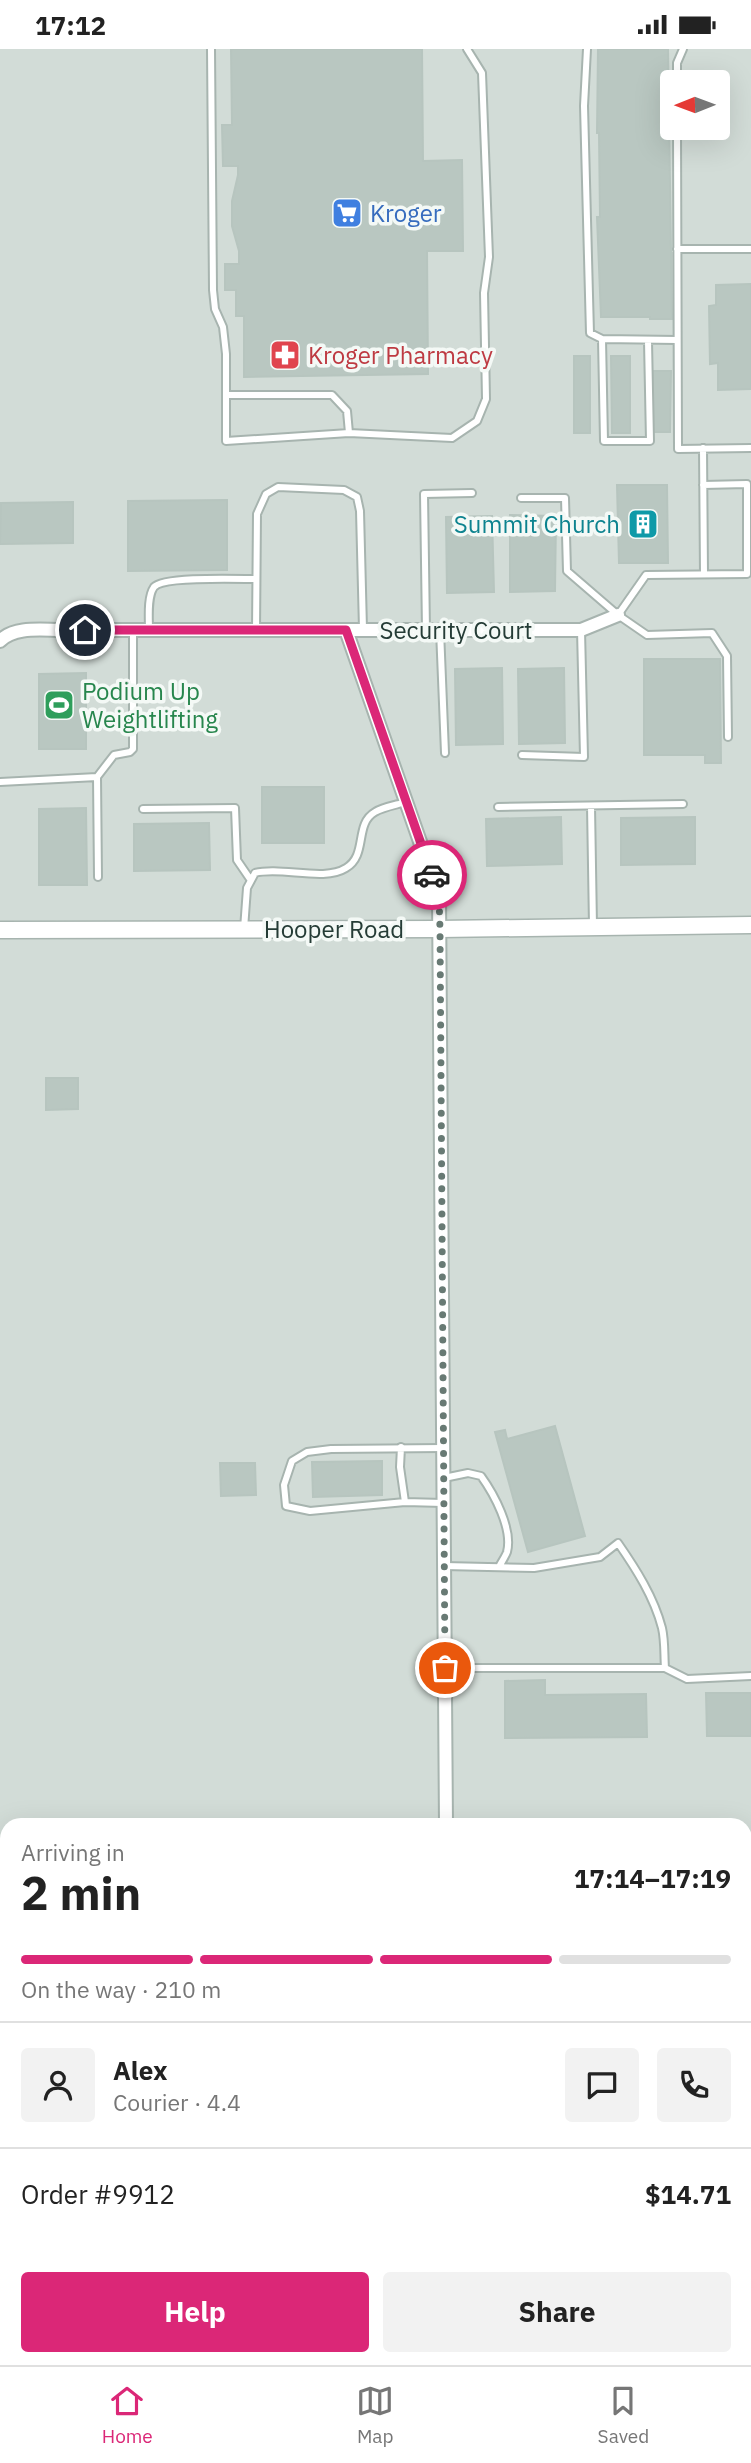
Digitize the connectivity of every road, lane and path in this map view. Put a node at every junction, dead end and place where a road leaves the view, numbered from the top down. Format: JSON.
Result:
{"nodes":[{"id":1,"x":211,"y":49,"type":"edge"},
{"id":2,"x":467,"y":49,"type":"edge"},
{"id":3,"x":587,"y":49,"type":"edge"},
{"id":4,"x":683,"y":49,"type":"edge"},
{"id":5,"x":677,"y":70,"type":"edge"},
{"id":6,"x":677,"y":140,"type":"edge"},
{"id":7,"x":677,"y":249,"type":"junction"},
{"id":8,"x":751,"y":249,"type":"edge"},
{"id":9,"x":602,"y":339,"type":"junction"},
{"id":10,"x":677,"y":340,"type":"junction"},
{"id":11,"x":648,"y":341,"type":"junction"},
{"id":12,"x":228,"y":395,"type":"junction"},
{"id":13,"x":349,"y":433,"type":"junction"},
{"id":14,"x":703,"y":448,"type":"junction"},
{"id":15,"x":751,"y":448,"type":"edge"},
{"id":16,"x":703,"y":485,"type":"junction"},
{"id":17,"x":472,"y":493,"type":"dead end"},
{"id":18,"x":520,"y":498,"type":"dead end"},
{"id":19,"x":704,"y":574,"type":"junction"},
{"id":20,"x":256,"y":579,"type":"junction"},
{"id":21,"x":618,"y":615,"type":"junction"},
{"id":22,"x":133,"y":630,"type":"junction"},
{"id":23,"x":149,"y":630,"type":"junction"},
{"id":24,"x":256,"y":630,"type":"junction"},
{"id":25,"x":346,"y":630,"type":"junction"},
{"id":26,"x":363,"y":630,"type":"junction"},
{"id":27,"x":433,"y":630,"type":"junction"},
{"id":28,"x":581,"y":630,"type":"junction"},
{"id":29,"x":0,"y":641,"type":"edge"},
{"id":30,"x":728,"y":737,"type":"dead end"},
{"id":31,"x":444,"y":753,"type":"dead end"},
{"id":32,"x":522,"y":755,"type":"dead end"},
{"id":33,"x":97,"y":777,"type":"junction"},
{"id":34,"x":0,"y":782,"type":"edge"},
{"id":35,"x":408,"y":802,"type":"junction"},
{"id":36,"x":683,"y":804,"type":"dead end"},
{"id":37,"x":591,"y":806,"type":"junction"},
{"id":38,"x":498,"y":807,"type":"dead end"},
{"id":39,"x":143,"y":809,"type":"dead end"},
{"id":40,"x":98,"y":877,"type":"dead end"},
{"id":41,"x":250,"y":879,"type":"junction"},
{"id":42,"x":751,"y":925,"type":"edge"},
{"id":43,"x":593,"y":927,"type":"junction"},
{"id":44,"x":244,"y":929,"type":"junction"},
{"id":45,"x":440,"y":929,"type":"junction"},
{"id":46,"x":0,"y":930,"type":"edge"},
{"id":47,"x":401,"y":1447,"type":"junction"},
{"id":48,"x":443,"y":1448,"type":"junction"},
{"id":49,"x":444,"y":1478,"type":"junction"},
{"id":50,"x":405,"y":1502,"type":"junction"},
{"id":51,"x":444,"y":1503,"type":"junction"},
{"id":52,"x":444,"y":1566,"type":"junction"},
{"id":53,"x":499,"y":1567,"type":"junction"},
{"id":54,"x":445,"y":1668,"type":"junction"},
{"id":55,"x":665,"y":1668,"type":"junction"},
{"id":56,"x":751,"y":1676,"type":"edge"},
{"id":57,"x":446,"y":1818,"type":"edge"}],
"edges":[{"from":1,"to":12,"type":"lane"},
{"from":2,"to":13,"type":"lane"},
{"from":3,"to":9,"type":"lane"},
{"from":4,"to":5,"type":"lane"},
{"from":6,"to":7,"type":"lane"},
{"from":7,"to":8,"type":"lane"},
{"from":7,"to":10,"type":"lane"},
{"from":9,"to":11,"type":"lane"},
{"from":9,"to":11,"type":"lane"},
{"from":10,"to":11,"type":"lane"},
{"from":10,"to":14,"type":"lane"},
{"from":12,"to":13,"type":"lane"},
{"from":12,"to":13,"type":"lane"},
{"from":14,"to":15,"type":"lane"},
{"from":14,"to":16,"type":"lane"},
{"from":16,"to":19,"type":"lane"},
{"from":16,"to":19,"type":"lane"},
{"from":17,"to":27,"type":"lane"},
{"from":18,"to":21,"type":"lane"},
{"from":19,"to":21,"type":"lane"},
{"from":20,"to":23,"type":"lane"},
{"from":20,"to":24,"type":"lane"},
{"from":20,"to":26,"type":"lane"},
{"from":21,"to":28,"type":"street","name":"Security Court"},
{"from":21,"to":30,"type":"lane"},
{"from":22,"to":23,"type":"street","name":"Security Court"},
{"from":22,"to":29,"type":"street","name":"Security Court"},
{"from":22,"to":33,"type":"lane"},
{"from":23,"to":24,"type":"street","name":"Security Court"},
{"from":24,"to":25,"type":"street","name":"Security Court"},
{"from":25,"to":26,"type":"street","name":"Security Court"},
{"from":25,"to":35,"type":"street"},
{"from":26,"to":27,"type":"street","name":"Security Court"},
{"from":27,"to":28,"type":"street","name":"Security Court"},
{"from":27,"to":31,"type":"lane"},
{"from":28,"to":32,"type":"lane"},
{"from":33,"to":34,"type":"lane"},
{"from":33,"to":40,"type":"lane"},
{"from":35,"to":41,"type":"lane"},
{"from":35,"to":45,"type":"street"},
{"from":36,"to":37,"type":"lane"},
{"from":37,"to":38,"type":"lane"},
{"from":37,"to":43,"type":"lane"},
{"from":39,"to":41,"type":"lane"},
{"from":41,"to":44,"type":"lane"},
{"from":42,"to":43,"type":"street","name":"Hooper Road"},
{"from":43,"to":45,"type":"street","name":"Hooper Road"},
{"from":44,"to":45,"type":"street","name":"Hooper Road"},
{"from":44,"to":46,"type":"street","name":"Hooper Road"},
{"from":45,"to":48,"type":"street"},
{"from":47,"to":48,"type":"lane"},
{"from":47,"to":50,"type":"lane"},
{"from":47,"to":50,"type":"lane"},
{"from":48,"to":49,"type":"street"},
{"from":49,"to":51,"type":"street"},
{"from":49,"to":53,"type":"lane"},
{"from":50,"to":51,"type":"lane"},
{"from":51,"to":52,"type":"street"},
{"from":52,"to":53,"type":"lane"},
{"from":52,"to":54,"type":"street"},
{"from":53,"to":55,"type":"lane"},
{"from":54,"to":55,"type":"lane"},
{"from":54,"to":57,"type":"street"},
{"from":55,"to":56,"type":"lane"}]}
